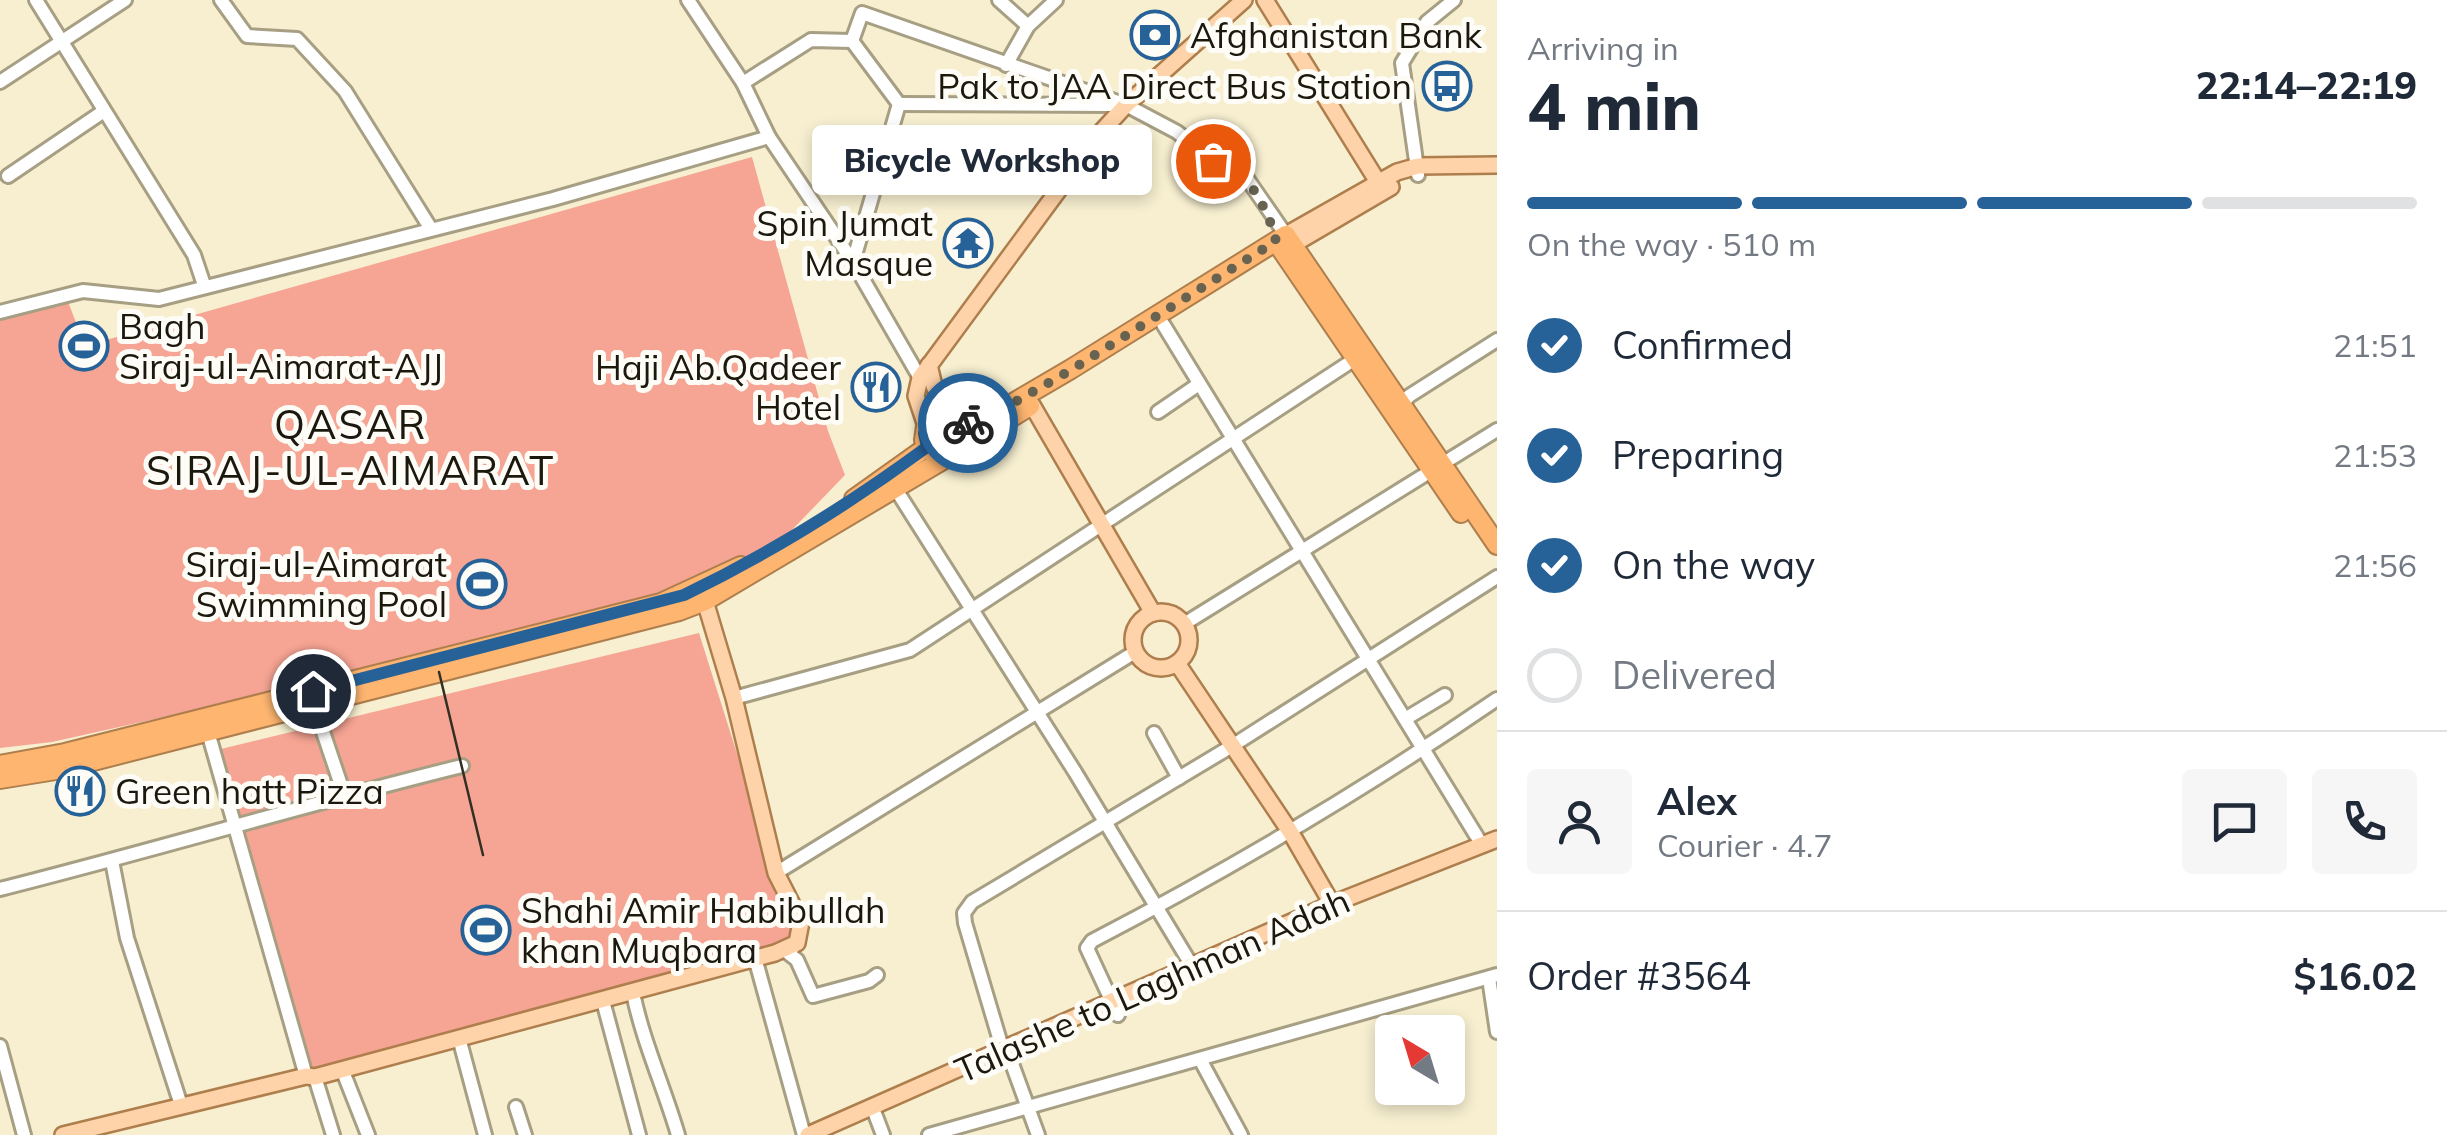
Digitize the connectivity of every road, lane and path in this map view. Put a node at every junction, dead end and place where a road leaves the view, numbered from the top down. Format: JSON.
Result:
{"nodes":[{"id":1,"x":36,"y":0,"type":"edge"},
{"id":2,"x":125,"y":0,"type":"edge"},
{"id":3,"x":220,"y":0,"type":"edge"},
{"id":4,"x":688,"y":0,"type":"edge"},
{"id":5,"x":999,"y":0,"type":"edge"},
{"id":6,"x":1056,"y":0,"type":"edge"},
{"id":7,"x":1244,"y":0,"type":"edge"},
{"id":8,"x":1265,"y":0,"type":"edge"},
{"id":9,"x":1445,"y":3,"type":"edge"},
{"id":10,"x":1028,"y":26,"type":"junction"},
{"id":11,"x":852,"y":41,"type":"junction"},
{"id":12,"x":62,"y":42,"type":"junction"},
{"id":13,"x":1006,"y":65,"type":"junction"},
{"id":14,"x":0,"y":82,"type":"edge"},
{"id":15,"x":743,"y":82,"type":"junction"},
{"id":16,"x":898,"y":104,"type":"junction"},
{"id":17,"x":1126,"y":105,"type":"junction"},
{"id":18,"x":104,"y":111,"type":"junction"},
{"id":19,"x":770,"y":137,"type":"junction"},
{"id":20,"x":1497,"y":165,"type":"edge"},
{"id":21,"x":1418,"y":170,"type":"junction"},
{"id":22,"x":1497,"y":175,"type":"edge"},
{"id":23,"x":8,"y":176,"type":"dead end"},
{"id":24,"x":1380,"y":186,"type":"junction"},
{"id":25,"x":431,"y":229,"type":"junction"},
{"id":26,"x":1284,"y":243,"type":"junction"},
{"id":27,"x":853,"y":262,"type":"junction"},
{"id":28,"x":204,"y":285,"type":"junction"},
{"id":29,"x":0,"y":312,"type":"edge"},
{"id":30,"x":1164,"y":324,"type":"junction"},
{"id":31,"x":1497,"y":340,"type":"edge"},
{"id":32,"x":1360,"y":356,"type":"junction"},
{"id":33,"x":924,"y":371,"type":"junction"},
{"id":34,"x":1199,"y":384,"type":"junction"},
{"id":35,"x":1032,"y":405,"type":"junction"},
{"id":36,"x":1401,"y":406,"type":"junction"},
{"id":37,"x":1158,"y":412,"type":"dead end"},
{"id":38,"x":956,"y":421,"type":"junction"},
{"id":39,"x":926,"y":426,"type":"junction"},
{"id":40,"x":1497,"y":430,"type":"edge"},
{"id":41,"x":1234,"y":440,"type":"junction"},
{"id":42,"x":927,"y":447,"type":"junction"},
{"id":43,"x":952,"y":454,"type":"junction"},
{"id":44,"x":1436,"y":468,"type":"junction"},
{"id":45,"x":895,"y":488,"type":"junction"},
{"id":46,"x":1102,"y":525,"type":"junction"},
{"id":47,"x":1497,"y":544,"type":"edge"},
{"id":48,"x":1303,"y":552,"type":"junction"},
{"id":49,"x":1497,"y":561,"type":"edge"},
{"id":50,"x":1497,"y":577,"type":"edge"},
{"id":51,"x":704,"y":601,"type":"junction"},
{"id":52,"x":972,"y":607,"type":"junction"},
{"id":53,"x":1153,"y":613,"type":"junction"},
{"id":54,"x":1184,"y":624,"type":"junction"},
{"id":55,"x":1136,"y":652,"type":"junction"},
{"id":56,"x":1369,"y":660,"type":"junction"},
{"id":57,"x":1178,"y":663,"type":"junction"},
{"id":58,"x":1445,"y":696,"type":"dead end"},
{"id":59,"x":734,"y":698,"type":"junction"},
{"id":60,"x":1497,"y":698,"type":"edge"},
{"id":61,"x":318,"y":714,"type":"dead end"},
{"id":62,"x":1038,"y":714,"type":"junction"},
{"id":63,"x":1405,"y":719,"type":"junction"},
{"id":64,"x":206,"y":725,"type":"junction"},
{"id":65,"x":1154,"y":733,"type":"dead end"},
{"id":66,"x":1232,"y":746,"type":"junction"},
{"id":67,"x":1424,"y":749,"type":"junction"},
{"id":68,"x":0,"y":765,"type":"edge"},
{"id":69,"x":462,"y":766,"type":"dead end"},
{"id":70,"x":1179,"y":778,"type":"junction"},
{"id":71,"x":0,"y":780,"type":"edge"},
{"id":72,"x":345,"y":797,"type":"junction"},
{"id":73,"x":1105,"y":822,"type":"junction"},
{"id":74,"x":233,"y":825,"type":"junction"},
{"id":75,"x":1291,"y":833,"type":"junction"},
{"id":76,"x":1490,"y":842,"type":"edge"},
{"id":77,"x":112,"y":861,"type":"junction"},
{"id":78,"x":776,"y":873,"type":"junction"},
{"id":79,"x":0,"y":889,"type":"edge"},
{"id":80,"x":1332,"y":904,"type":"junction"},
{"id":81,"x":1156,"y":908,"type":"junction"},
{"id":82,"x":797,"y":943,"type":"junction"},
{"id":83,"x":755,"y":958,"type":"junction"},
{"id":84,"x":1192,"y":966,"type":"junction"},
{"id":85,"x":877,"y":975,"type":"dead end"},
{"id":86,"x":1493,"y":977,"type":"edge"},
{"id":87,"x":634,"y":993,"type":"junction"},
{"id":88,"x":603,"y":1002,"type":"junction"},
{"id":89,"x":1113,"y":1008,"type":"junction"},
{"id":90,"x":1497,"y":1032,"type":"edge"},
{"id":91,"x":460,"y":1038,"type":"junction"},
{"id":92,"x":0,"y":1046,"type":"edge"},
{"id":93,"x":1003,"y":1051,"type":"junction"},
{"id":94,"x":1201,"y":1061,"type":"junction"},
{"id":95,"x":342,"y":1069,"type":"junction"},
{"id":96,"x":310,"y":1077,"type":"junction"},
{"id":97,"x":181,"y":1105,"type":"junction"},
{"id":98,"x":516,"y":1106,"type":"dead end"},
{"id":99,"x":872,"y":1106,"type":"junction"},
{"id":100,"x":1027,"y":1108,"type":"junction"},
{"id":101,"x":24,"y":1135,"type":"edge"},
{"id":102,"x":62,"y":1135,"type":"edge"},
{"id":103,"x":333,"y":1135,"type":"edge"},
{"id":104,"x":368,"y":1135,"type":"edge"},
{"id":105,"x":486,"y":1135,"type":"edge"},
{"id":106,"x":525,"y":1135,"type":"edge"},
{"id":107,"x":639,"y":1135,"type":"edge"},
{"id":108,"x":678,"y":1135,"type":"edge"},
{"id":109,"x":806,"y":1135,"type":"edge"},
{"id":110,"x":883,"y":1135,"type":"edge"},
{"id":111,"x":929,"y":1135,"type":"edge"},
{"id":112,"x":1038,"y":1135,"type":"edge"},
{"id":113,"x":1241,"y":1135,"type":"edge"}],
"edges":[{"from":1,"to":12,"type":"street"},
{"from":2,"to":12,"type":"street"},
{"from":3,"to":25,"type":"street"},
{"from":4,"to":15,"type":"street"},
{"from":5,"to":10,"type":"street"},
{"from":6,"to":10,"type":"street"},
{"from":7,"to":17,"type":"main road"},
{"from":8,"to":24,"type":"main road"},
{"from":9,"to":21,"type":"street"},
{"from":10,"to":13,"type":"street"},
{"from":11,"to":13,"type":"street"},
{"from":11,"to":15,"type":"street"},
{"from":11,"to":16,"type":"street"},
{"from":12,"to":14,"type":"street"},
{"from":12,"to":18,"type":"street"},
{"from":13,"to":17,"type":"street"},
{"from":15,"to":19,"type":"street"},
{"from":16,"to":17,"type":"street"},
{"from":16,"to":27,"type":"street"},
{"from":17,"to":26,"type":"street"},
{"from":17,"to":33,"type":"main road"},
{"from":18,"to":23,"type":"street"},
{"from":18,"to":28,"type":"street"},
{"from":19,"to":25,"type":"street"},
{"from":19,"to":27,"type":"street"},
{"from":20,"to":21,"type":"main road"},
{"from":21,"to":22,"type":"main road"},
{"from":21,"to":24,"type":"main road"},
{"from":24,"to":26,"type":"main road"},
{"from":25,"to":28,"type":"street"},
{"from":26,"to":30,"type":"highway"},
{"from":26,"to":32,"type":"highway"},
{"from":26,"to":38,"type":"highway"},
{"from":27,"to":33,"type":"street"},
{"from":28,"to":29,"type":"street"},
{"from":30,"to":34,"type":"street"},
{"from":30,"to":35,"type":"highway"},
{"from":31,"to":36,"type":"street"},
{"from":32,"to":36,"type":"highway"},
{"from":32,"to":41,"type":"street"},
{"from":32,"to":44,"type":"highway"},
{"from":33,"to":38,"type":"main road"},
{"from":33,"to":39,"type":"main road"},
{"from":34,"to":37,"type":"street"},
{"from":34,"to":41,"type":"street"},
{"from":35,"to":43,"type":"highway"},
{"from":35,"to":46,"type":"main road"},
{"from":36,"to":44,"type":"highway"},
{"from":38,"to":39,"type":"highway"},
{"from":38,"to":43,"type":"highway"},
{"from":39,"to":42,"type":"highway"},
{"from":40,"to":44,"type":"street"},
{"from":41,"to":46,"type":"street"},
{"from":41,"to":48,"type":"street"},
{"from":42,"to":43,"type":"highway"},
{"from":42,"to":64,"type":"highway"},
{"from":43,"to":45,"type":"highway"},
{"from":44,"to":47,"type":"highway"},
{"from":44,"to":48,"type":"street"},
{"from":44,"to":49,"type":"highway"},
{"from":45,"to":51,"type":"highway"},
{"from":45,"to":52,"type":"street"},
{"from":46,"to":52,"type":"street"},
{"from":46,"to":53,"type":"main road"},
{"from":48,"to":54,"type":"street"},
{"from":48,"to":56,"type":"street"},
{"from":50,"to":56,"type":"street"},
{"from":51,"to":59,"type":"main road"},
{"from":51,"to":64,"type":"highway"},
{"from":52,"to":59,"type":"street"},
{"from":52,"to":62,"type":"street"},
{"from":53,"to":54,"type":"main road"},
{"from":53,"to":55,"type":"main road"},
{"from":54,"to":57,"type":"main road"},
{"from":55,"to":57,"type":"main road"},
{"from":55,"to":62,"type":"street"},
{"from":56,"to":63,"type":"street"},
{"from":56,"to":66,"type":"street"},
{"from":57,"to":66,"type":"main road"},
{"from":58,"to":63,"type":"street"},
{"from":59,"to":78,"type":"main road"},
{"from":60,"to":67,"type":"street"},
{"from":61,"to":72,"type":"street"},
{"from":62,"to":73,"type":"street"},
{"from":62,"to":78,"type":"street"},
{"from":63,"to":67,"type":"street"},
{"from":64,"to":68,"type":"highway"},
{"from":64,"to":71,"type":"highway"},
{"from":64,"to":74,"type":"street"},
{"from":65,"to":70,"type":"street"},
{"from":66,"to":70,"type":"street"},
{"from":66,"to":75,"type":"main road"},
{"from":67,"to":75,"type":"street"},
{"from":67,"to":76,"type":"street"},
{"from":69,"to":72,"type":"street"},
{"from":70,"to":73,"type":"street"},
{"from":72,"to":74,"type":"street"},
{"from":73,"to":81,"type":"street"},
{"from":73,"to":93,"type":"street"},
{"from":74,"to":77,"type":"street"},
{"from":74,"to":96,"type":"street"},
{"from":75,"to":80,"type":"main road"},
{"from":75,"to":81,"type":"street"},
{"from":76,"to":80,"type":"main road","name":"Talashe to Laghman Adah"},
{"from":77,"to":79,"type":"street"},
{"from":77,"to":97,"type":"street"},
{"from":78,"to":82,"type":"main road"},
{"from":80,"to":84,"type":"main road","name":"Talashe to Laghman Adah"},
{"from":81,"to":84,"type":"street"},
{"from":81,"to":89,"type":"street"},
{"from":82,"to":83,"type":"main road"},
{"from":82,"to":85,"type":"street"},
{"from":83,"to":87,"type":"main road"},
{"from":83,"to":109,"type":"street"},
{"from":84,"to":89,"type":"main road","name":"Talashe to Laghman Adah"},
{"from":86,"to":90,"type":"street"},
{"from":86,"to":94,"type":"street"},
{"from":87,"to":88,"type":"main road"},
{"from":87,"to":108,"type":"street"},
{"from":88,"to":91,"type":"main road"},
{"from":88,"to":107,"type":"street"},
{"from":89,"to":93,"type":"main road","name":"Talashe to Laghman Adah"},
{"from":91,"to":95,"type":"main road"},
{"from":91,"to":105,"type":"street"},
{"from":92,"to":101,"type":"street"},
{"from":93,"to":99,"type":"main road","name":"Talashe to Laghman Adah"},
{"from":93,"to":100,"type":"street"},
{"from":94,"to":100,"type":"street"},
{"from":94,"to":113,"type":"street"},
{"from":95,"to":96,"type":"main road"},
{"from":95,"to":104,"type":"street"},
{"from":96,"to":97,"type":"main road"},
{"from":96,"to":103,"type":"street"},
{"from":97,"to":102,"type":"main road"},
{"from":98,"to":106,"type":"street"},
{"from":99,"to":109,"type":"main road","name":"Talashe to Laghman Adah"},
{"from":99,"to":110,"type":"street"},
{"from":100,"to":111,"type":"street"},
{"from":100,"to":112,"type":"street"}]}
